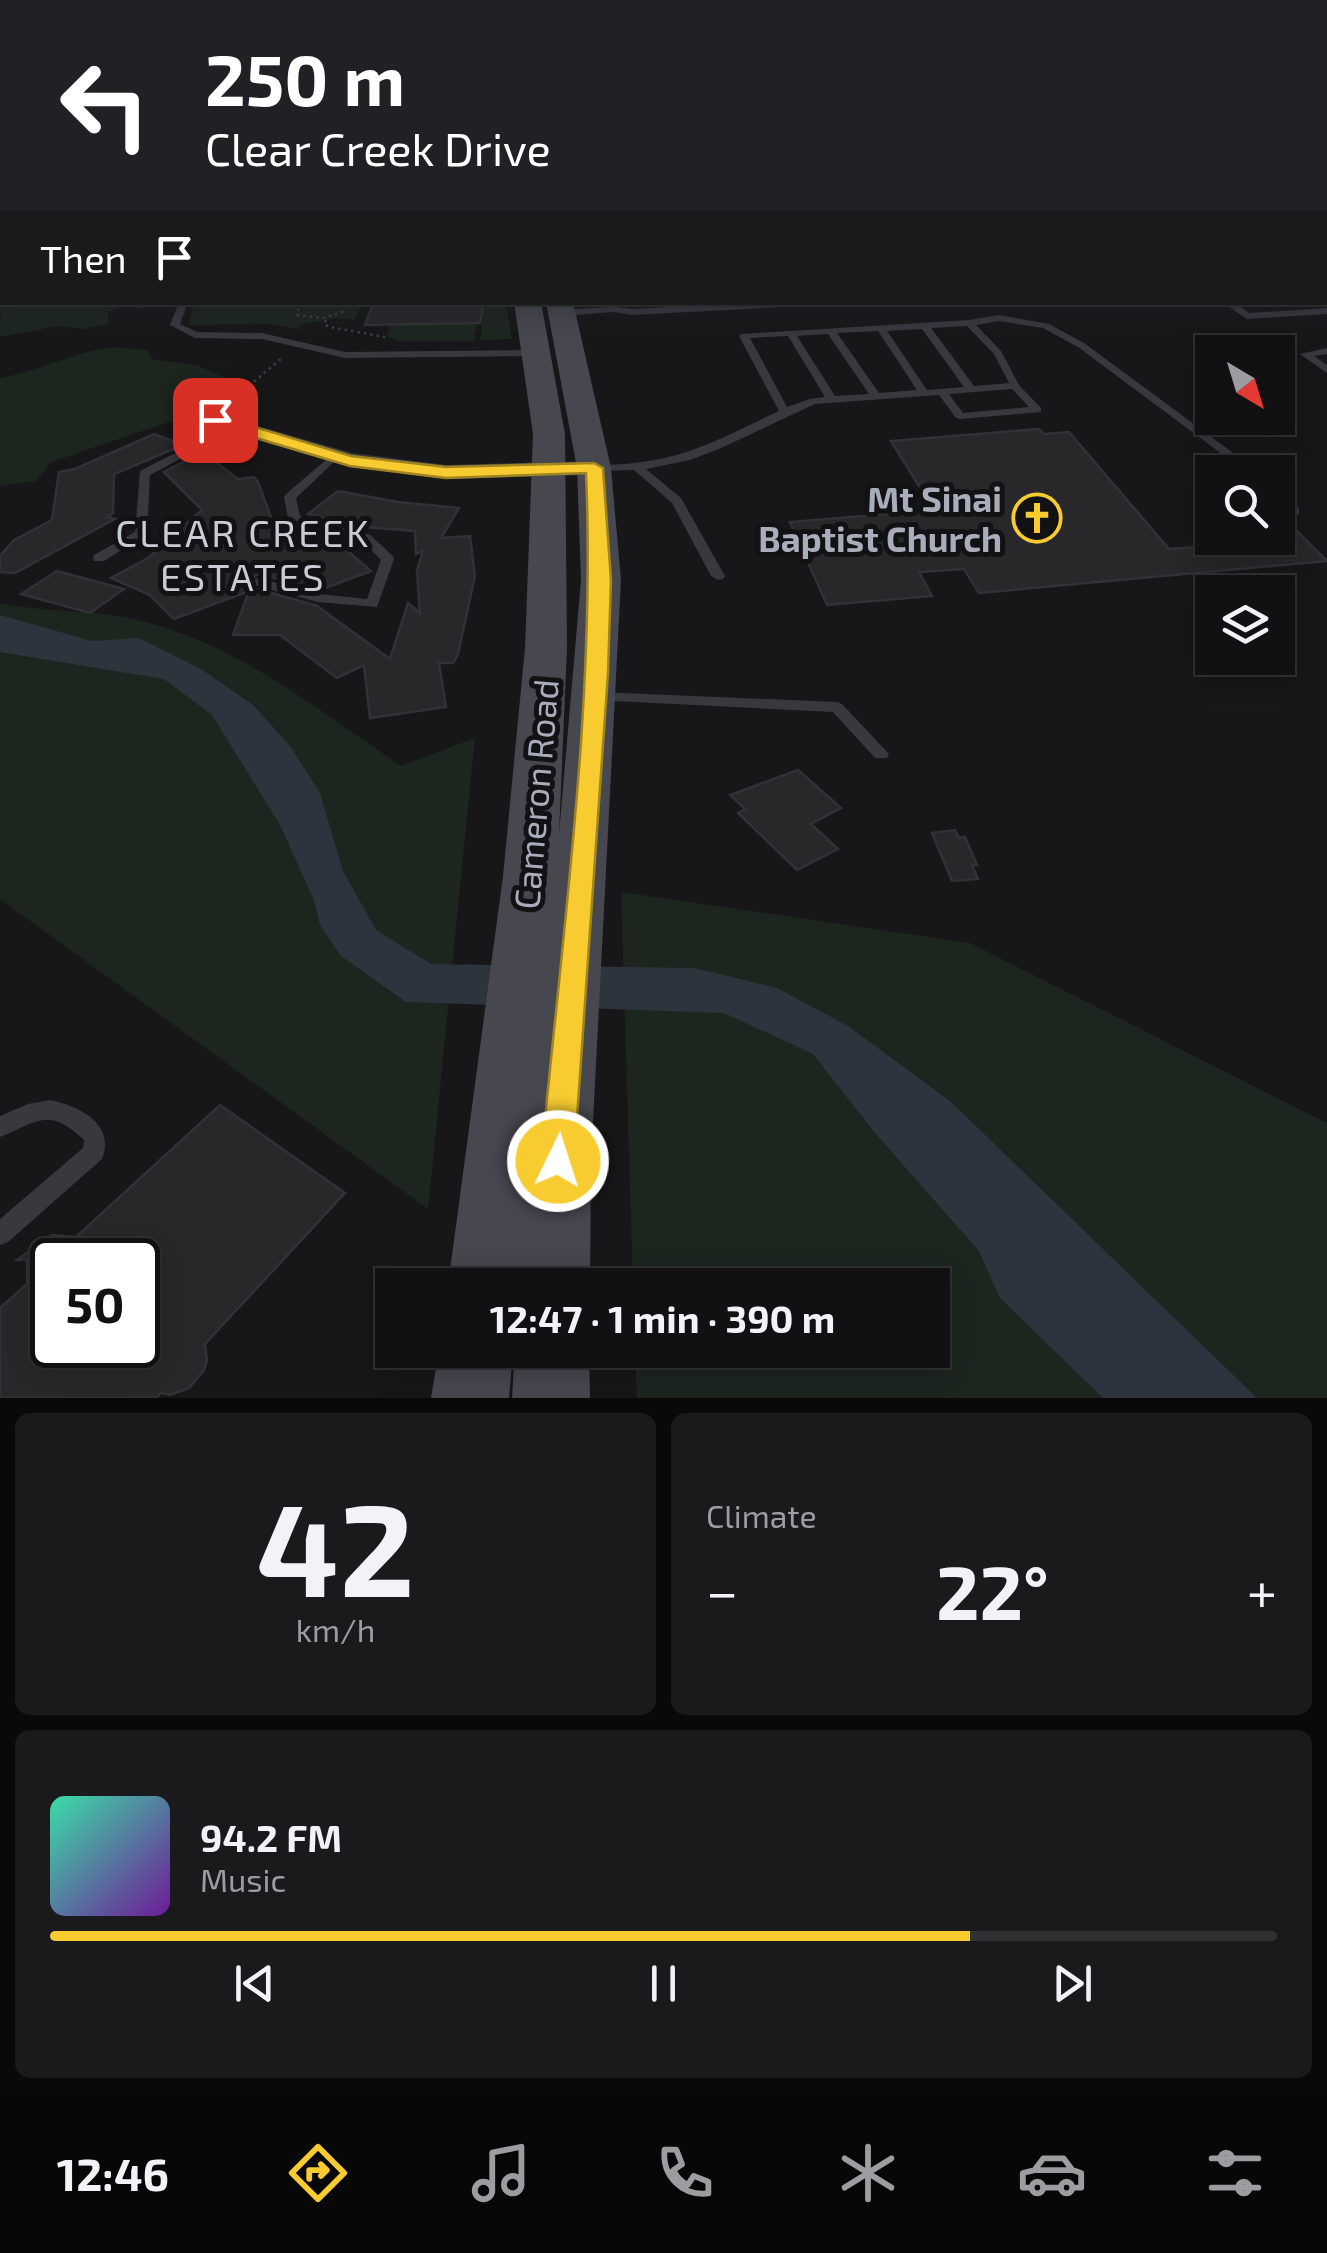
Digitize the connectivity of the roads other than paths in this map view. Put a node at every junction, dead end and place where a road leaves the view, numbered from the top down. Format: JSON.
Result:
{"nodes":[{"id":1,"x":183,"y":305,"type":"edge"},
{"id":2,"x":527,"y":305,"type":"edge"},
{"id":3,"x":764,"y":305,"type":"edge"},
{"id":4,"x":1230,"y":305,"type":"edge"},
{"id":5,"x":612,"y":306,"type":"edge"},
{"id":6,"x":560,"y":308,"type":"edge"},
{"id":7,"x":1327,"y":311,"type":"edge"},
{"id":8,"x":969,"y":323,"type":"junction"},
{"id":9,"x":924,"y":326,"type":"junction"},
{"id":10,"x":880,"y":328,"type":"junction"},
{"id":11,"x":831,"y":331,"type":"junction"},
{"id":12,"x":791,"y":333,"type":"junction"},
{"id":13,"x":1327,"y":351,"type":"edge"},
{"id":14,"x":536,"y":353,"type":"junction"},
{"id":15,"x":1327,"y":370,"type":"edge"},
{"id":16,"x":1015,"y":386,"type":"junction"},
{"id":17,"x":971,"y":389,"type":"junction"},
{"id":18,"x":942,"y":391,"type":"junction"},
{"id":19,"x":924,"y":392,"type":"junction"},
{"id":20,"x":876,"y":396,"type":"junction"},
{"id":21,"x":832,"y":399,"type":"junction"},
{"id":22,"x":784,"y":410,"type":"junction"},
{"id":23,"x":195,"y":414,"type":"road end"},
{"id":24,"x":234,"y":426,"type":"junction"},
{"id":25,"x":1230,"y":455,"type":"edge"},
{"id":26,"x":334,"y":456,"type":"junction"},
{"id":27,"x":594,"y":468,"type":"junction"},
{"id":28,"x":640,"y":469,"type":"junction"},
{"id":29,"x":551,"y":471,"type":"junction"},
{"id":30,"x":99,"y":558,"type":"dead end"},
{"id":31,"x":718,"y":576,"type":"dead end"},
{"id":32,"x":258,"y":582,"type":"dead end"},
{"id":33,"x":595,"y":697,"type":"junction"},
{"id":34,"x":881,"y":754,"type":"dead end"},
{"id":35,"x":554,"y":876,"type":"junction"},
{"id":36,"x":0,"y":1127,"type":"edge"},
{"id":37,"x":528,"y":1160,"type":"junction"},
{"id":38,"x":0,"y":1234,"type":"edge"},
{"id":39,"x":490,"y":1268,"type":"edge"},
{"id":40,"x":550,"y":1268,"type":"edge"},
{"id":41,"x":474,"y":1368,"type":"edge"},
{"id":42,"x":552,"y":1368,"type":"edge"},
{"id":43,"x":470,"y":1398,"type":"edge"},
{"id":44,"x":551,"y":1398,"type":"edge"}],
"edges":[{"from":1,"to":14,"type":"lane"},
{"from":2,"to":14,"type":"main road","name":"Cameron Road"},
{"from":3,"to":5,"type":"lane"},
{"from":4,"to":7,"type":"lane"},
{"from":5,"to":6,"type":"lane"},
{"from":6,"to":27,"type":"main road","name":"Cameron Road"},
{"from":8,"to":9,"type":"lane"},
{"from":8,"to":16,"type":"lane"},
{"from":8,"to":25,"type":"lane"},
{"from":9,"to":10,"type":"lane"},
{"from":9,"to":17,"type":"lane"},
{"from":10,"to":11,"type":"lane"},
{"from":10,"to":19,"type":"lane"},
{"from":11,"to":12,"type":"lane"},
{"from":11,"to":20,"type":"lane"},
{"from":12,"to":21,"type":"lane"},
{"from":12,"to":22,"type":"lane"},
{"from":13,"to":15,"type":"lane"},
{"from":14,"to":29,"type":"main road","name":"Cameron Road"},
{"from":16,"to":17,"type":"lane"},
{"from":16,"to":18,"type":"lane"},
{"from":17,"to":18,"type":"lane"},
{"from":18,"to":19,"type":"lane"},
{"from":19,"to":20,"type":"lane"},
{"from":20,"to":21,"type":"lane"},
{"from":21,"to":22,"type":"lane"},
{"from":22,"to":28,"type":"lane"},
{"from":23,"to":24,"type":"street"},
{"from":24,"to":26,"type":"street"},
{"from":24,"to":30,"type":"lane"},
{"from":26,"to":29,"type":"street"},
{"from":26,"to":32,"type":"lane"},
{"from":27,"to":28,"type":"lane"},
{"from":27,"to":29,"type":"street"},
{"from":27,"to":33,"type":"main road","name":"Cameron Road"},
{"from":28,"to":31,"type":"lane"},
{"from":29,"to":35,"type":"main road","name":"Cameron Road"},
{"from":33,"to":34,"type":"lane"},
{"from":33,"to":35,"type":"main road","name":"Cameron Road"},
{"from":35,"to":37,"type":"main road","name":"Cameron Road"},
{"from":36,"to":38,"type":"lane"},
{"from":37,"to":39,"type":"main road","name":"Cameron Road"},
{"from":37,"to":40,"type":"main road","name":"Cameron Road"},
{"from":41,"to":43,"type":"main road"},
{"from":42,"to":44,"type":"main road"}]}
